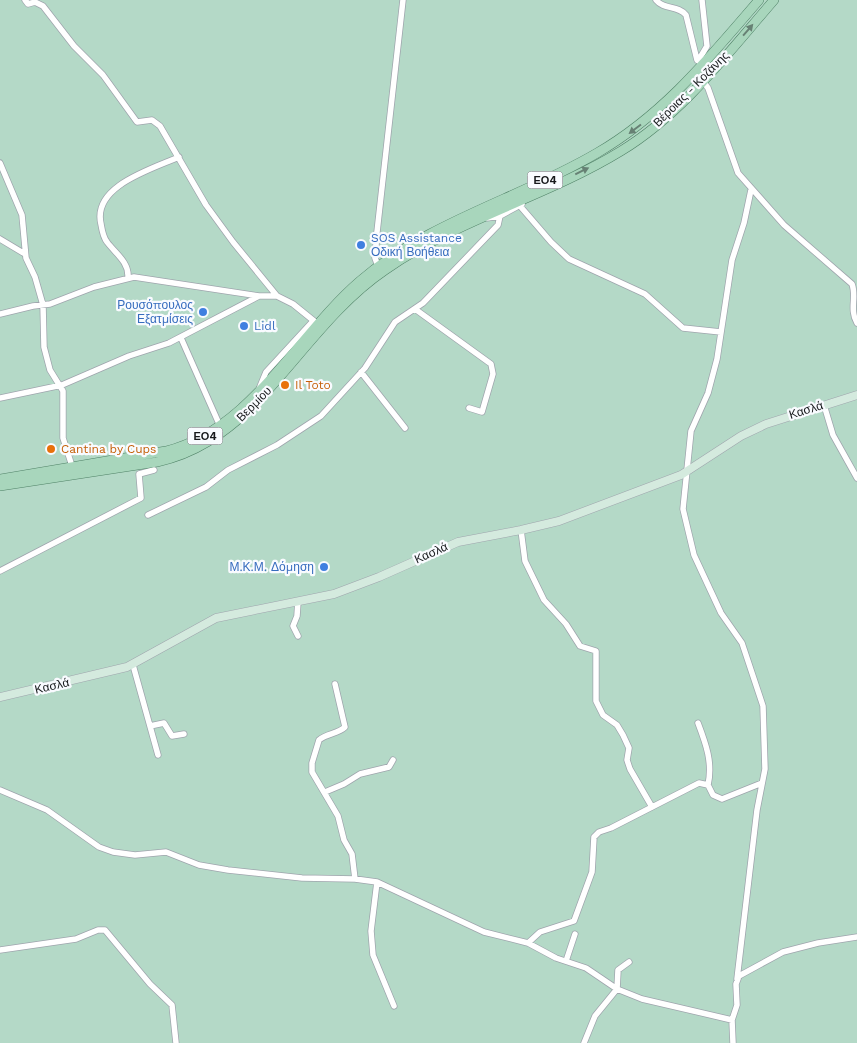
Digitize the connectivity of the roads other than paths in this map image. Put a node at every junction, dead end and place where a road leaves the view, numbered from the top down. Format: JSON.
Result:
{"nodes":[{"id":1,"x":24,"y":0,"type":"edge"},
{"id":2,"x":403,"y":0,"type":"edge"},
{"id":3,"x":656,"y":0,"type":"edge"},
{"id":4,"x":702,"y":0,"type":"edge"},
{"id":5,"x":759,"y":0,"type":"edge"},
{"id":6,"x":774,"y":0,"type":"edge"},
{"id":7,"x":700,"y":70,"type":"junction"},
{"id":8,"x":178,"y":157,"type":"junction"},
{"id":9,"x":0,"y":163,"type":"edge"},
{"id":10,"x":548,"y":188,"type":"junction"},
{"id":11,"x":751,"y":190,"type":"junction"},
{"id":12,"x":520,"y":206,"type":"junction"},
{"id":13,"x":500,"y":216,"type":"junction"},
{"id":14,"x":464,"y":226,"type":"junction"},
{"id":15,"x":0,"y":239,"type":"edge"},
{"id":16,"x":25,"y":254,"type":"junction"},
{"id":17,"x":380,"y":269,"type":"junction"},
{"id":18,"x":128,"y":277,"type":"junction"},
{"id":19,"x":259,"y":296,"type":"junction"},
{"id":20,"x":277,"y":296,"type":"junction"},
{"id":21,"x":856,"y":297,"type":"edge"},
{"id":22,"x":43,"y":305,"type":"junction"},
{"id":23,"x":415,"y":309,"type":"junction"},
{"id":24,"x":0,"y":314,"type":"edge"},
{"id":25,"x":857,"y":323,"type":"edge"},
{"id":26,"x":318,"y":325,"type":"junction"},
{"id":27,"x":721,"y":332,"type":"junction"},
{"id":28,"x":181,"y":338,"type":"junction"},
{"id":29,"x":361,"y":372,"type":"junction"},
{"id":30,"x":62,"y":385,"type":"junction"},
{"id":31,"x":857,"y":395,"type":"edge"},
{"id":32,"x":0,"y":398,"type":"edge"},
{"id":33,"x":824,"y":405,"type":"junction"},
{"id":34,"x":469,"y":408,"type":"dead end"},
{"id":35,"x":220,"y":426,"type":"junction"},
{"id":36,"x":405,"y":428,"type":"dead end"},
{"id":37,"x":72,"y":466,"type":"junction"},
{"id":38,"x":154,"y":470,"type":"dead end"},
{"id":39,"x":688,"y":472,"type":"junction"},
{"id":40,"x":857,"y":478,"type":"edge"},
{"id":41,"x":0,"y":479,"type":"edge"},
{"id":42,"x":0,"y":486,"type":"edge"},
{"id":43,"x":148,"y":515,"type":"dead end"},
{"id":44,"x":521,"y":530,"type":"junction"},
{"id":45,"x":0,"y":571,"type":"edge"},
{"id":46,"x":298,"y":601,"type":"junction"},
{"id":47,"x":298,"y":636,"type":"dead end"},
{"id":48,"x":133,"y":665,"type":"junction"},
{"id":49,"x":335,"y":684,"type":"dead end"},
{"id":50,"x":0,"y":697,"type":"edge"},
{"id":51,"x":698,"y":723,"type":"dead end"},
{"id":52,"x":150,"y":726,"type":"junction"},
{"id":53,"x":184,"y":734,"type":"dead end"},
{"id":54,"x":158,"y":754,"type":"dead end"},
{"id":55,"x":393,"y":760,"type":"dead end"},
{"id":56,"x":762,"y":783,"type":"junction"},
{"id":57,"x":708,"y":785,"type":"junction"},
{"id":58,"x":0,"y":790,"type":"edge"},
{"id":59,"x":325,"y":792,"type":"junction"},
{"id":60,"x":652,"y":807,"type":"junction"},
{"id":61,"x":355,"y":879,"type":"junction"},
{"id":62,"x":377,"y":882,"type":"junction"},
{"id":63,"x":575,"y":934,"type":"dead end"},
{"id":64,"x":857,"y":937,"type":"edge"},
{"id":65,"x":528,"y":943,"type":"junction"},
{"id":66,"x":0,"y":950,"type":"edge"},
{"id":67,"x":566,"y":961,"type":"junction"},
{"id":68,"x":629,"y":962,"type":"dead end"},
{"id":69,"x":737,"y":979,"type":"junction"},
{"id":70,"x":617,"y":989,"type":"junction"},
{"id":71,"x":394,"y":1006,"type":"dead end"},
{"id":72,"x":732,"y":1020,"type":"junction"},
{"id":73,"x":176,"y":1043,"type":"edge"},
{"id":74,"x":584,"y":1043,"type":"edge"},
{"id":75,"x":733,"y":1043,"type":"edge"}],
"edges":[{"from":1,"to":8,"type":"street"},
{"from":2,"to":17,"type":"street"},
{"from":3,"to":7,"type":"street"},
{"from":4,"to":7,"type":"street"},
{"from":5,"to":7,"type":"main road","name":"Βέροιας - Κοζάνης","number":"ΕΟ4"},
{"from":7,"to":6,"type":"main road","name":"Βέροιας - Κοζάνης","number":"ΕΟ4","one_way":true},
{"from":10,"to":7,"type":"main road","name":"Βέροιας - Κοζάνης","number":"ΕΟ4","one_way":true},
{"from":7,"to":11,"type":"street"},
{"from":7,"to":17,"type":"main road","name":"Βέροιας - Κοζάνης","number":"ΕΟ4","one_way":true},
{"from":8,"to":18,"type":"street"},
{"from":8,"to":20,"type":"street"},
{"from":9,"to":16,"type":"street"},
{"from":10,"to":12,"type":"street"},
{"from":10,"to":14,"type":"main road","name":"Βέροιας - Κοζάνης","number":"ΕΟ4"},
{"from":11,"to":21,"type":"street"},
{"from":11,"to":27,"type":"street"},
{"from":12,"to":13,"type":"street"},
{"from":12,"to":27,"type":"street"},
{"from":13,"to":14,"type":"street"},
{"from":13,"to":23,"type":"street"},
{"from":14,"to":17,"type":"main road","name":"Βέροιας - Κοζάνης","number":"ΕΟ4"},
{"from":15,"to":16,"type":"street"},
{"from":16,"to":22,"type":"street"},
{"from":17,"to":26,"type":"main road","name":"Βερμίου","number":"ΕΟ4"},
{"from":18,"to":19,"type":"street"},
{"from":18,"to":22,"type":"street"},
{"from":19,"to":20,"type":"street"},
{"from":19,"to":28,"type":"street"},
{"from":20,"to":26,"type":"street"},
{"from":21,"to":25,"type":"street"},
{"from":22,"to":24,"type":"street"},
{"from":22,"to":30,"type":"street"},
{"from":23,"to":29,"type":"street"},
{"from":23,"to":34,"type":"street"},
{"from":26,"to":35,"type":"main road","name":"Βερμίου","number":"ΕΟ4"},
{"from":26,"to":42,"type":"main road","name":"Βερμίου","number":"ΕΟ4"},
{"from":27,"to":39,"type":"street"},
{"from":28,"to":30,"type":"street"},
{"from":28,"to":35,"type":"street"},
{"from":29,"to":36,"type":"street"},
{"from":29,"to":43,"type":"street"},
{"from":30,"to":32,"type":"street"},
{"from":30,"to":37,"type":"street"},
{"from":31,"to":33,"type":"street","name":"Κασλά"},
{"from":33,"to":39,"type":"street","name":"Κασλά"},
{"from":33,"to":40,"type":"street"},
{"from":35,"to":37,"type":"main road","name":"Βερμίου","number":"ΕΟ4"},
{"from":37,"to":41,"type":"main road","name":"Βερμίου","number":"ΕΟ4"},
{"from":38,"to":45,"type":"street"},
{"from":39,"to":44,"type":"street","name":"Κασλά"},
{"from":39,"to":56,"type":"street"},
{"from":44,"to":46,"type":"street","name":"Κασλά"},
{"from":44,"to":60,"type":"street"},
{"from":46,"to":47,"type":"street"},
{"from":46,"to":48,"type":"street","name":"Κασλά"},
{"from":48,"to":50,"type":"street","name":"Κασλά"},
{"from":48,"to":52,"type":"street"},
{"from":49,"to":59,"type":"street"},
{"from":51,"to":57,"type":"street"},
{"from":52,"to":53,"type":"street"},
{"from":52,"to":54,"type":"street"},
{"from":55,"to":59,"type":"street"},
{"from":56,"to":57,"type":"street"},
{"from":56,"to":69,"type":"street"},
{"from":57,"to":60,"type":"street"},
{"from":58,"to":61,"type":"street"},
{"from":59,"to":61,"type":"street"},
{"from":60,"to":65,"type":"street"},
{"from":61,"to":62,"type":"street"},
{"from":62,"to":65,"type":"street"},
{"from":62,"to":71,"type":"street"},
{"from":63,"to":67,"type":"street"},
{"from":64,"to":69,"type":"street"},
{"from":65,"to":67,"type":"street"},
{"from":66,"to":73,"type":"street"},
{"from":67,"to":70,"type":"street"},
{"from":68,"to":70,"type":"street"},
{"from":69,"to":72,"type":"street"},
{"from":70,"to":72,"type":"street"},
{"from":70,"to":74,"type":"street"},
{"from":72,"to":75,"type":"street"}]}
